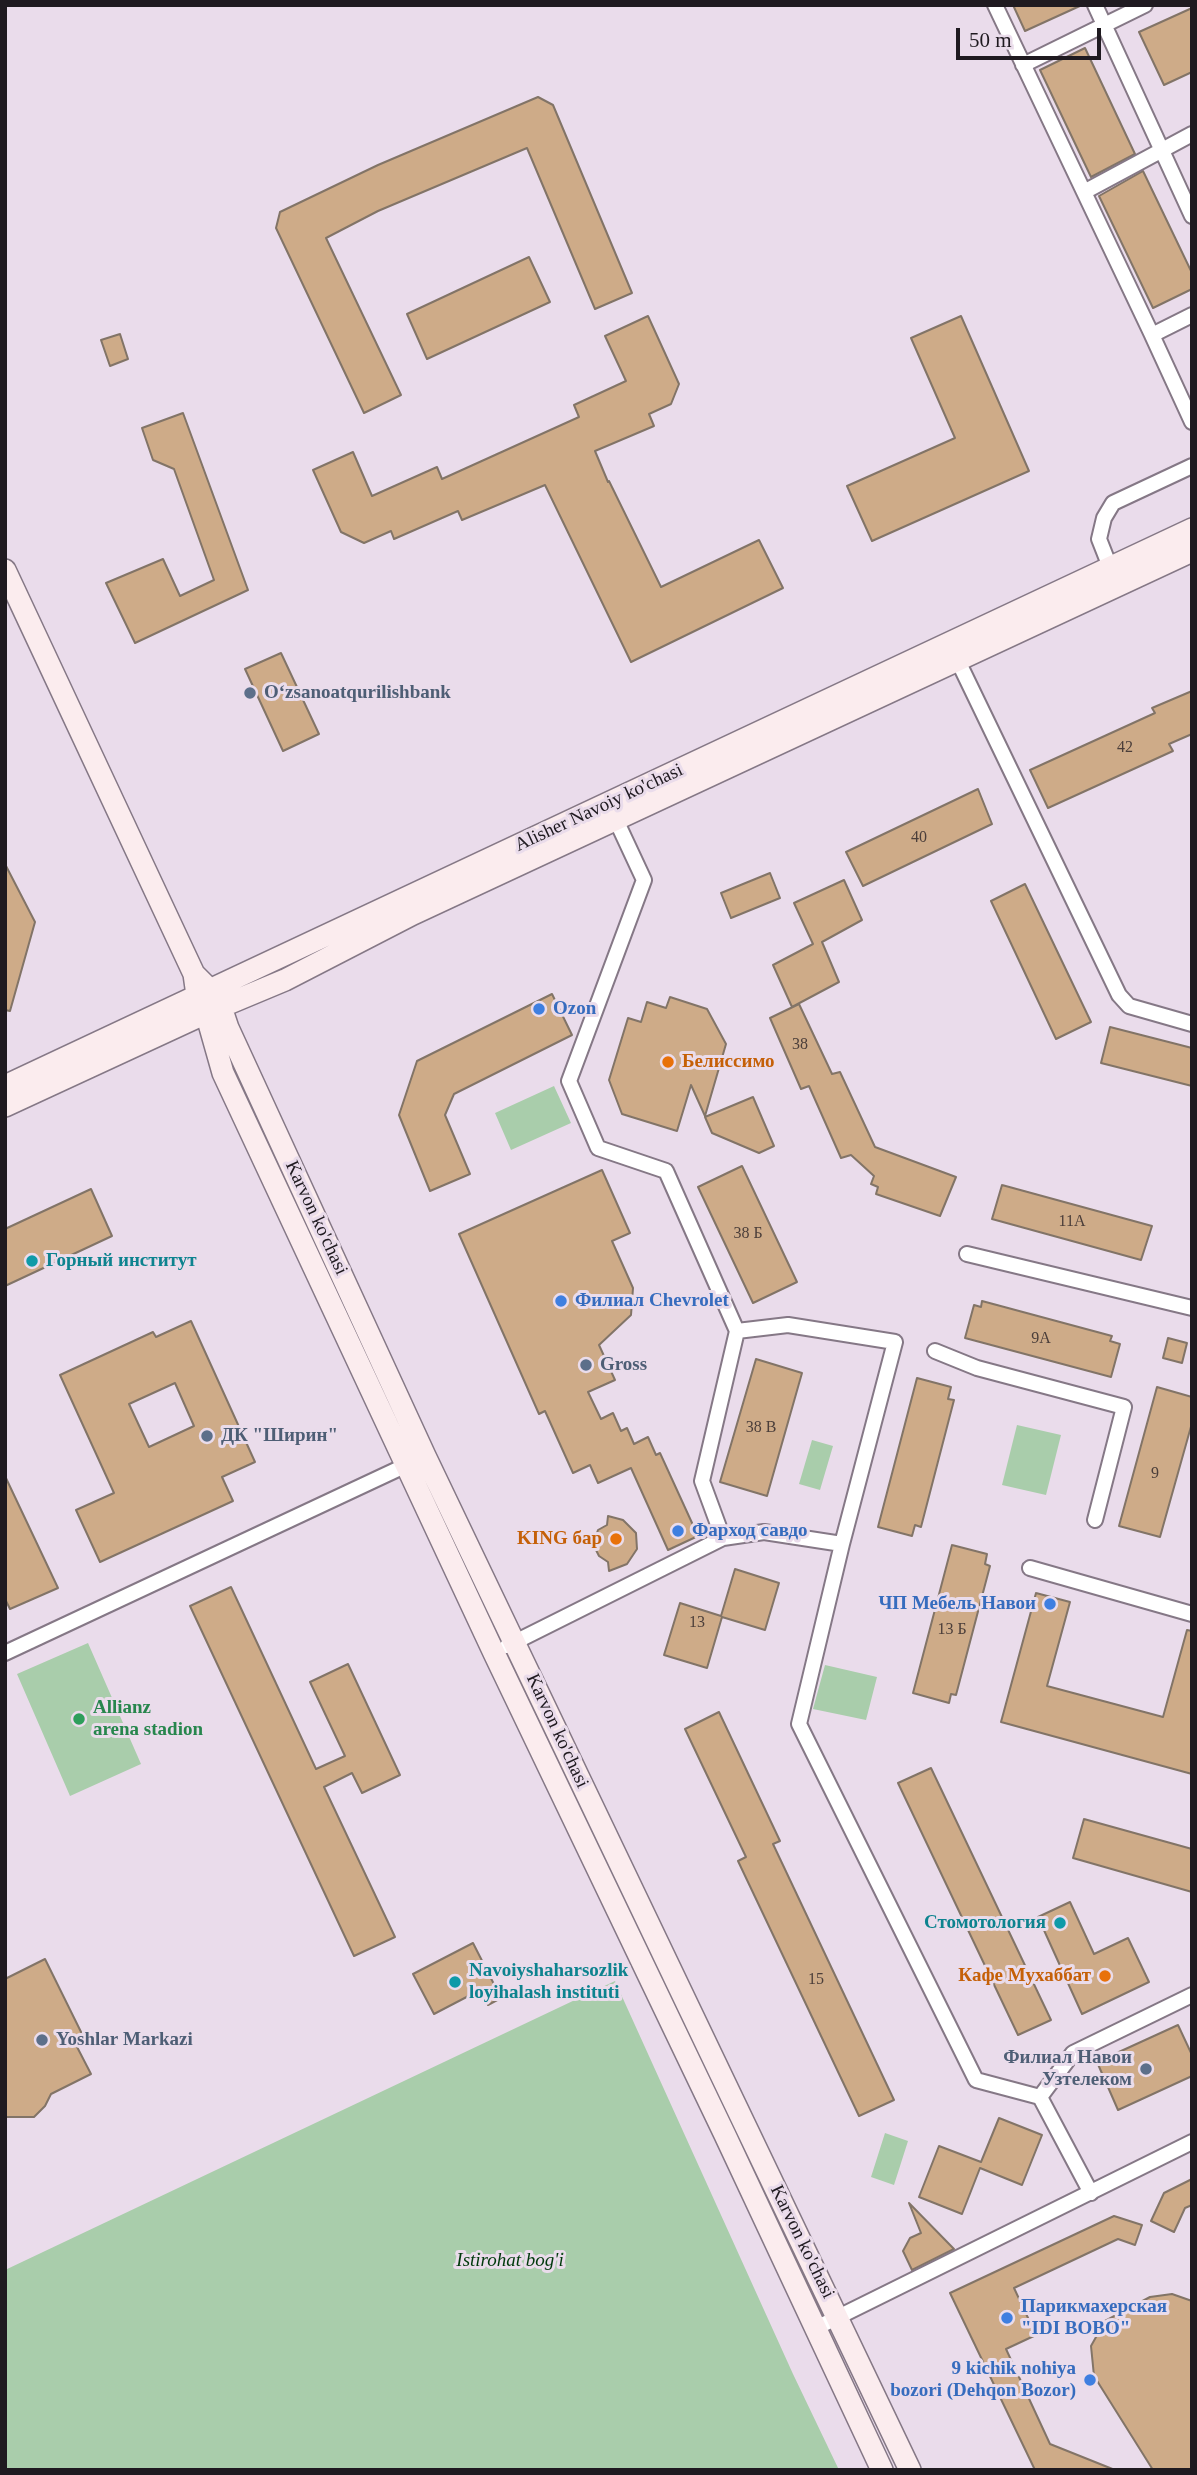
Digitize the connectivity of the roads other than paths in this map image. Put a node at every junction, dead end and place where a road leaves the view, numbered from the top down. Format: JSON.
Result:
{"nodes":[{"id":1,"x":995,"y":5,"type":"edge"},
{"id":2,"x":1096,"y":5,"type":"edge"},
{"id":3,"x":1145,"y":5,"type":"edge"},
{"id":4,"x":1104,"y":24,"type":"junction"},
{"id":5,"x":1023,"y":65,"type":"junction"},
{"id":6,"x":1192,"y":134,"type":"edge"},
{"id":7,"x":1163,"y":149,"type":"junction"},
{"id":8,"x":1084,"y":192,"type":"junction"},
{"id":9,"x":1192,"y":216,"type":"edge"},
{"id":10,"x":1192,"y":315,"type":"edge"},
{"id":11,"x":1152,"y":335,"type":"junction"},
{"id":12,"x":1192,"y":422,"type":"edge"},
{"id":13,"x":1192,"y":466,"type":"edge"},
{"id":14,"x":1192,"y":529,"type":"edge"},
{"id":15,"x":1192,"y":551,"type":"edge"},
{"id":16,"x":1110,"y":567,"type":"junction"},
{"id":17,"x":5,"y":570,"type":"edge"},
{"id":18,"x":958,"y":661,"type":"junction"},
{"id":19,"x":616,"y":820,"type":"junction"},
{"id":20,"x":209,"y":1001,"type":"junction"},
{"id":21,"x":1192,"y":1024,"type":"edge"},
{"id":22,"x":5,"y":1086,"type":"edge"},
{"id":23,"x":5,"y":1106,"type":"edge"},
{"id":24,"x":967,"y":1254,"type":"dead end"},
{"id":25,"x":1192,"y":1308,"type":"edge"},
{"id":26,"x":737,"y":1331,"type":"junction"},
{"id":27,"x":935,"y":1351,"type":"dead end"},
{"id":28,"x":425,"y":1456,"type":"junction"},
{"id":29,"x":406,"y":1465,"type":"junction"},
{"id":30,"x":1095,"y":1520,"type":"dead end"},
{"id":31,"x":723,"y":1538,"type":"junction"},
{"id":32,"x":842,"y":1544,"type":"junction"},
{"id":33,"x":1030,"y":1568,"type":"dead end"},
{"id":34,"x":1192,"y":1614,"type":"edge"},
{"id":35,"x":515,"y":1642,"type":"junction"},
{"id":36,"x":5,"y":1653,"type":"edge"},
{"id":37,"x":494,"y":1653,"type":"junction"},
{"id":38,"x":1192,"y":1995,"type":"edge"},
{"id":39,"x":1040,"y":2096,"type":"junction"},
{"id":40,"x":1192,"y":2142,"type":"edge"},
{"id":41,"x":1091,"y":2193,"type":"junction"},
{"id":42,"x":839,"y":2318,"type":"junction"},
{"id":43,"x":816,"y":2328,"type":"junction"},
{"id":44,"x":881,"y":2470,"type":"edge"},
{"id":45,"x":910,"y":2470,"type":"edge"}],
"edges":[{"from":1,"to":5,"type":"street"},
{"from":2,"to":4,"type":"street"},
{"from":3,"to":4,"type":"street"},
{"from":4,"to":5,"type":"street"},
{"from":4,"to":7,"type":"street"},
{"from":5,"to":8,"type":"street"},
{"from":6,"to":7,"type":"street"},
{"from":7,"to":8,"type":"street"},
{"from":7,"to":9,"type":"street"},
{"from":8,"to":11,"type":"street"},
{"from":10,"to":11,"type":"street"},
{"from":11,"to":12,"type":"street"},
{"from":13,"to":16,"type":"street"},
{"from":14,"to":16,"type":"main road","name":"Alisher Navoiy ko'chasi"},
{"from":15,"to":18,"type":"main road","name":"Alisher Navoiy ko'chasi"},
{"from":16,"to":20,"type":"main road","name":"Alisher Navoiy ko'chasi"},
{"from":17,"to":20,"type":"main road"},
{"from":18,"to":19,"type":"main road","name":"Alisher Navoiy ko'chasi"},
{"from":18,"to":21,"type":"street"},
{"from":19,"to":20,"type":"main road","name":"Alisher Navoiy ko'chasi"},
{"from":19,"to":26,"type":"street"},
{"from":20,"to":22,"type":"main road","name":"Alisher Navoiy ko'chasi"},
{"from":20,"to":23,"type":"main road","name":"Alisher Navoiy ko'chasi"},
{"from":20,"to":28,"type":"main road","name":"Karvon ko'chasi"},
{"from":20,"to":29,"type":"main road"},
{"from":24,"to":25,"type":"street"},
{"from":26,"to":31,"type":"street"},
{"from":26,"to":32,"type":"street"},
{"from":27,"to":30,"type":"street"},
{"from":28,"to":29,"type":"street"},
{"from":28,"to":35,"type":"main road","name":"Karvon ko'chasi"},
{"from":29,"to":36,"type":"street"},
{"from":29,"to":37,"type":"main road"},
{"from":31,"to":32,"type":"street"},
{"from":31,"to":35,"type":"street"},
{"from":32,"to":39,"type":"street"},
{"from":33,"to":34,"type":"street"},
{"from":35,"to":37,"type":"street"},
{"from":35,"to":42,"type":"main road","name":"Karvon ko'chasi"},
{"from":37,"to":43,"type":"main road"},
{"from":38,"to":39,"type":"street"},
{"from":39,"to":41,"type":"street"},
{"from":40,"to":41,"type":"street"},
{"from":41,"to":42,"type":"street"},
{"from":42,"to":43,"type":"street"},
{"from":42,"to":45,"type":"main road","name":"Karvon ko'chasi"},
{"from":43,"to":44,"type":"main road"}]}
